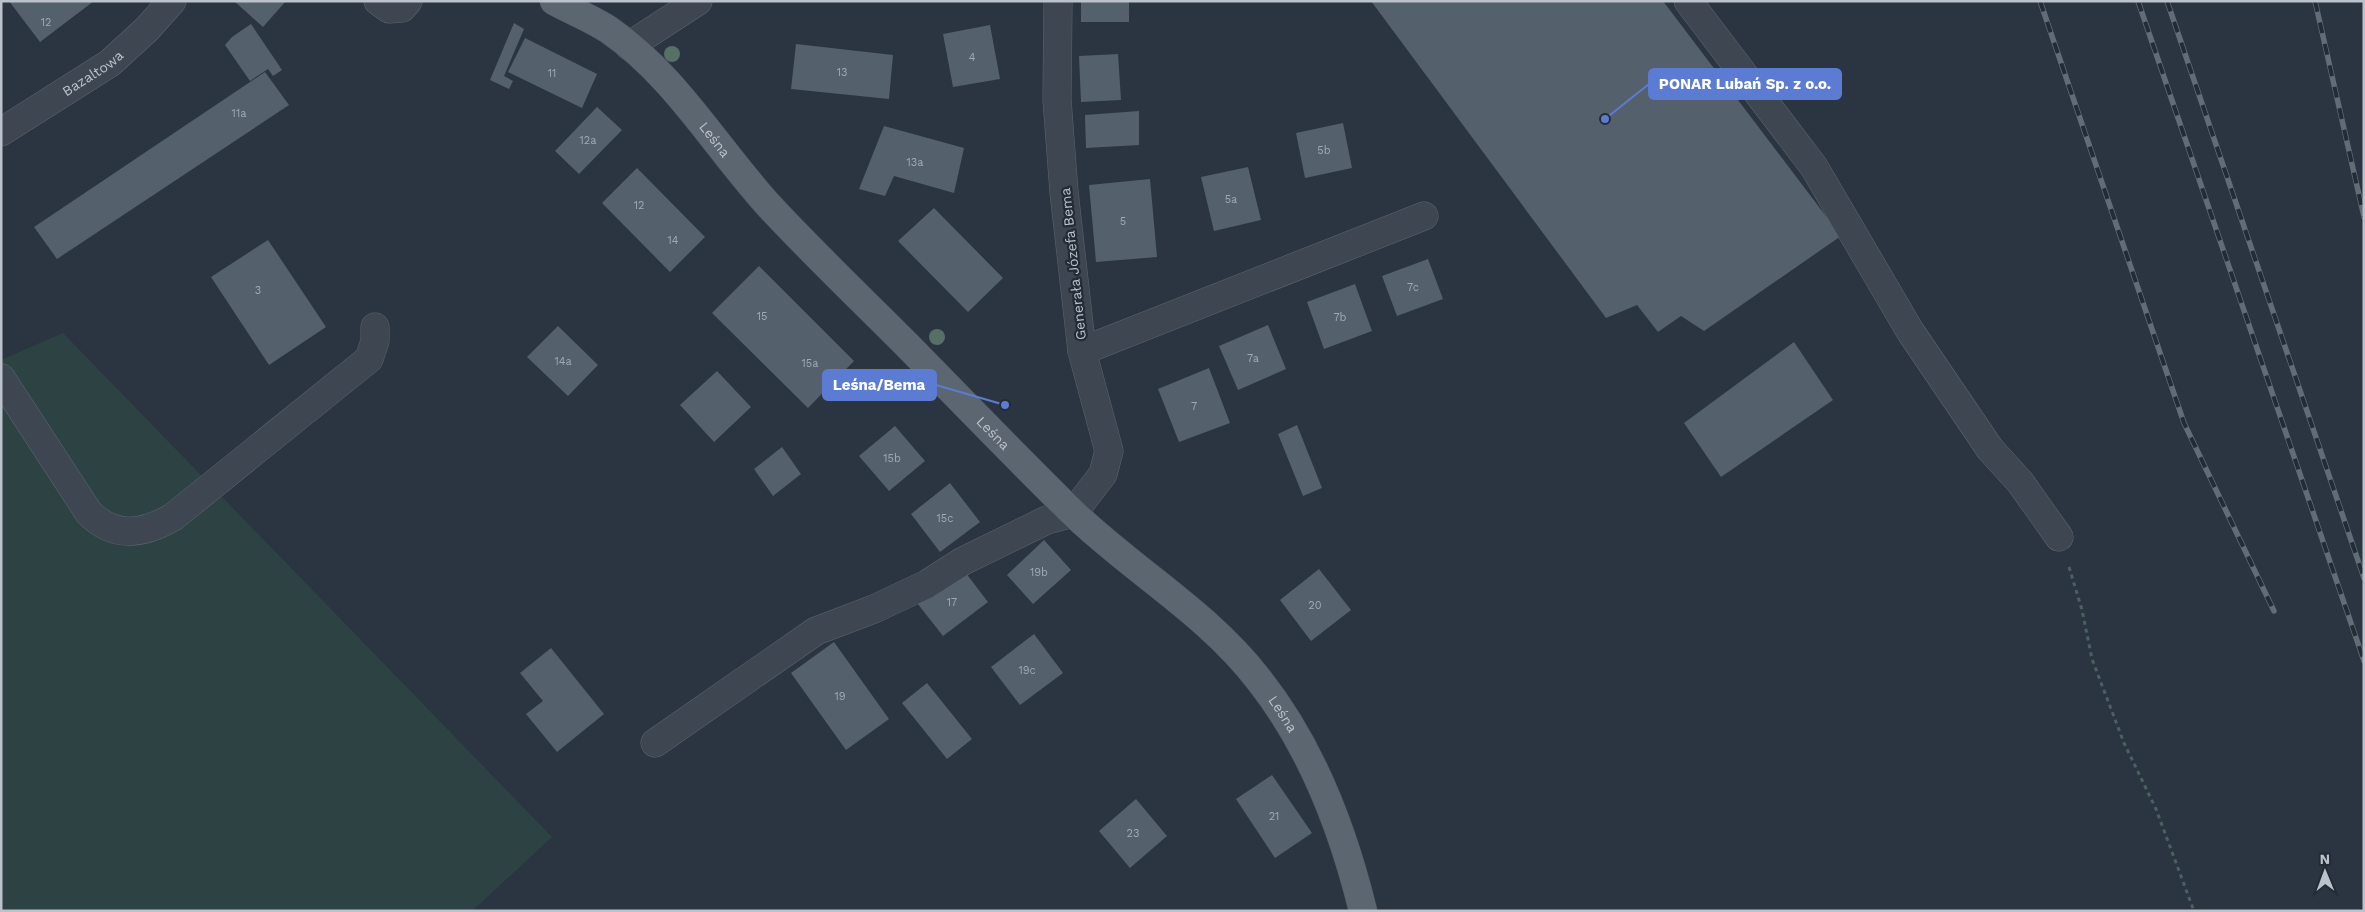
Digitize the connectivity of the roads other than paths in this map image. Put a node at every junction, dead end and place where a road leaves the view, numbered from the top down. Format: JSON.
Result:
{"nodes":[{"id":1,"x":172,"y":1,"type":"edge"},
{"id":2,"x":378,"y":1,"type":"edge"},
{"id":3,"x":408,"y":1,"type":"edge"},
{"id":4,"x":554,"y":1,"type":"edge"},
{"id":5,"x":698,"y":1,"type":"edge"},
{"id":6,"x":1058,"y":1,"type":"edge"},
{"id":7,"x":1688,"y":1,"type":"edge"},
{"id":8,"x":629,"y":46,"type":"junction"},
{"id":9,"x":1,"y":132,"type":"edge"},
{"id":10,"x":1424,"y":216,"type":"dead end"},
{"id":11,"x":374,"y":327,"type":"dead end"},
{"id":12,"x":1082,"y":351,"type":"junction"},
{"id":13,"x":1,"y":378,"type":"edge"},
{"id":14,"x":1073,"y":513,"type":"junction"},
{"id":15,"x":2059,"y":537,"type":"road end"},
{"id":16,"x":655,"y":743,"type":"dead end"},
{"id":17,"x":1363,"y":911,"type":"edge"}],
"edges":[{"from":1,"to":9,"type":"street","name":"Bazaltowa"},
{"from":2,"to":3,"type":"street"},
{"from":4,"to":8,"type":"main road","name":"Leśna"},
{"from":5,"to":8,"type":"street"},
{"from":6,"to":12,"type":"street","name":"Generała Józefa Bema"},
{"from":7,"to":15,"type":"street"},
{"from":8,"to":14,"type":"main road","name":"Leśna"},
{"from":10,"to":12,"type":"street"},
{"from":11,"to":13,"type":"street"},
{"from":12,"to":14,"type":"street","name":"Generała Józefa Bema"},
{"from":14,"to":16,"type":"street"},
{"from":14,"to":17,"type":"main road","name":"Leśna"}]}
